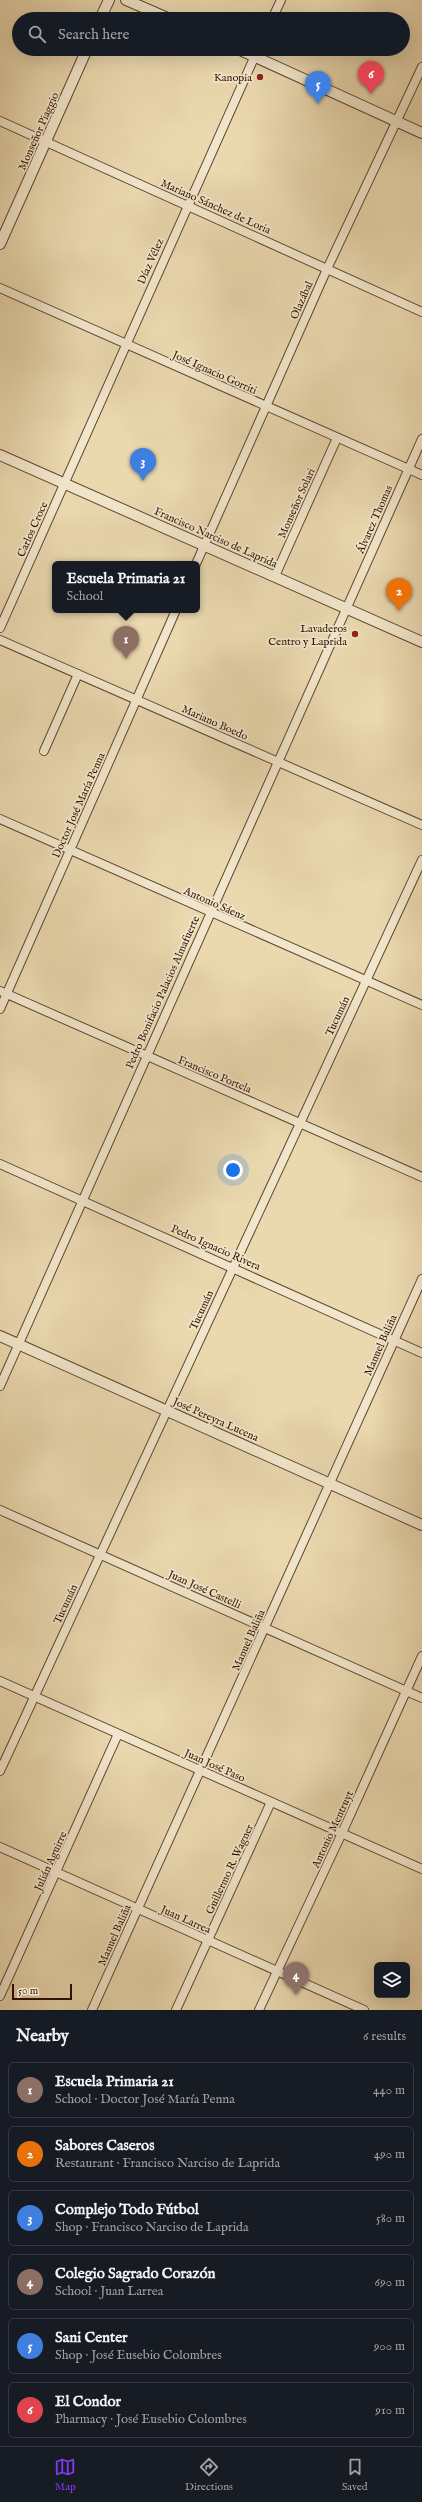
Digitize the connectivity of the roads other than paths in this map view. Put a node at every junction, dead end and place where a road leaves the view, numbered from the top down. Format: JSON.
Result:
{"nodes":[{"id":1,"x":109,"y":0,"type":"edge"},
{"id":2,"x":126,"y":0,"type":"edge"},
{"id":3,"x":281,"y":0,"type":"edge"},
{"id":4,"x":103,"y":12,"type":"edge"},
{"id":5,"x":154,"y":12,"type":"edge"},
{"id":6,"x":275,"y":12,"type":"edge"},
{"id":7,"x":84,"y":56,"type":"edge"},
{"id":8,"x":255,"y":56,"type":"edge"},
{"id":9,"x":262,"y":56,"type":"edge"},
{"id":10,"x":422,"y":67,"type":"edge"},
{"id":11,"x":0,"y":122,"type":"edge"},
{"id":12,"x":397,"y":122,"type":"junction"},
{"id":13,"x":422,"y":133,"type":"edge"},
{"id":14,"x":46,"y":142,"type":"junction"},
{"id":15,"x":187,"y":205,"type":"junction"},
{"id":16,"x":0,"y":244,"type":"edge"},
{"id":17,"x":327,"y":269,"type":"junction"},
{"id":18,"x":0,"y":288,"type":"edge"},
{"id":19,"x":422,"y":312,"type":"edge"},
{"id":20,"x":126,"y":344,"type":"junction"},
{"id":21,"x":266,"y":406,"type":"junction"},
{"id":22,"x":337,"y":438,"type":"junction"},
{"id":23,"x":422,"y":438,"type":"edge"},
{"id":24,"x":0,"y":455,"type":"edge"},
{"id":25,"x":408,"y":469,"type":"junction"},
{"id":26,"x":422,"y":475,"type":"edge"},
{"id":27,"x":64,"y":483,"type":"junction"},
{"id":28,"x":205,"y":545,"type":"junction"},
{"id":29,"x":197,"y":561,"type":"edge"},
{"id":30,"x":275,"y":576,"type":"junction"},
{"id":31,"x":346,"y":608,"type":"junction"},
{"id":32,"x":175,"y":613,"type":"edge"},
{"id":33,"x":0,"y":628,"type":"edge"},
{"id":34,"x":0,"y":640,"type":"edge"},
{"id":35,"x":422,"y":642,"type":"edge"},
{"id":36,"x":78,"y":674,"type":"junction"},
{"id":37,"x":136,"y":700,"type":"junction"},
{"id":38,"x":44,"y":751,"type":"dead end"},
{"id":39,"x":277,"y":762,"type":"junction"},
{"id":40,"x":0,"y":819,"type":"edge"},
{"id":41,"x":422,"y":825,"type":"edge"},
{"id":42,"x":69,"y":850,"type":"junction"},
{"id":43,"x":422,"y":860,"type":"edge"},
{"id":44,"x":210,"y":912,"type":"junction"},
{"id":45,"x":366,"y":981,"type":"junction"},
{"id":46,"x":3,"y":993,"type":"edge"},
{"id":47,"x":422,"y":1005,"type":"edge"},
{"id":48,"x":0,"y":1009,"type":"edge"},
{"id":49,"x":145,"y":1056,"type":"junction"},
{"id":50,"x":300,"y":1123,"type":"junction"},
{"id":51,"x":0,"y":1164,"type":"edge"},
{"id":52,"x":422,"y":1177,"type":"edge"},
{"id":53,"x":82,"y":1199,"type":"junction"},
{"id":54,"x":233,"y":1267,"type":"junction"},
{"id":55,"x":422,"y":1279,"type":"edge"},
{"id":56,"x":0,"y":1336,"type":"edge"},
{"id":57,"x":394,"y":1340,"type":"junction"},
{"id":58,"x":18,"y":1344,"type":"junction"},
{"id":59,"x":422,"y":1353,"type":"edge"},
{"id":60,"x":0,"y":1386,"type":"edge"},
{"id":61,"x":166,"y":1409,"type":"junction"},
{"id":62,"x":330,"y":1484,"type":"junction"},
{"id":63,"x":0,"y":1510,"type":"edge"},
{"id":64,"x":422,"y":1525,"type":"edge"},
{"id":65,"x":100,"y":1554,"type":"junction"},
{"id":66,"x":265,"y":1628,"type":"junction"},
{"id":67,"x":422,"y":1656,"type":"edge"},
{"id":68,"x":0,"y":1681,"type":"edge"},
{"id":69,"x":406,"y":1690,"type":"junction"},
{"id":70,"x":34,"y":1696,"type":"junction"},
{"id":71,"x":422,"y":1698,"type":"edge"},
{"id":72,"x":118,"y":1734,"type":"junction"},
{"id":73,"x":0,"y":1771,"type":"edge"},
{"id":74,"x":201,"y":1771,"type":"junction"},
{"id":75,"x":271,"y":1802,"type":"junction"},
{"id":76,"x":342,"y":1833,"type":"junction"},
{"id":77,"x":0,"y":1847,"type":"edge"},
{"id":78,"x":422,"y":1869,"type":"edge"},
{"id":79,"x":57,"y":1873,"type":"junction"},
{"id":80,"x":138,"y":1909,"type":"junction"},
{"id":81,"x":208,"y":1941,"type":"junction"},
{"id":82,"x":277,"y":1972,"type":"junction"},
{"id":83,"x":0,"y":1996,"type":"edge"},
{"id":84,"x":92,"y":2010,"type":"edge"},
{"id":85,"x":176,"y":2010,"type":"edge"},
{"id":86,"x":259,"y":2010,"type":"edge"},
{"id":87,"x":364,"y":2010,"type":"edge"}],
"edges":[{"from":1,"to":4,"type":"street"},
{"from":2,"to":5,"type":"street"},
{"from":3,"to":6,"type":"street"},
{"from":7,"to":14,"type":"street","name":"Monseñor Piaggio"},
{"from":8,"to":15,"type":"street","name":"Díaz Vélez"},
{"from":9,"to":12,"type":"street"},
{"from":10,"to":12,"type":"street","name":"Olazábal"},
{"from":11,"to":14,"type":"street","name":"Mariano Sánchez de Loria"},
{"from":12,"to":13,"type":"street"},
{"from":12,"to":17,"type":"street","name":"Olazábal"},
{"from":14,"to":15,"type":"street","name":"Mariano Sánchez de Loria"},
{"from":14,"to":16,"type":"street","name":"Monseñor Piaggio"},
{"from":15,"to":17,"type":"street","name":"Mariano Sánchez de Loria"},
{"from":15,"to":20,"type":"street","name":"Díaz Vélez"},
{"from":17,"to":19,"type":"street","name":"Mariano Sánchez de Loria"},
{"from":17,"to":21,"type":"street","name":"Olazábal"},
{"from":18,"to":20,"type":"street","name":"José Ignacio Gorriti"},
{"from":20,"to":21,"type":"street","name":"José Ignacio Gorriti"},
{"from":20,"to":27,"type":"street","name":"Díaz Vélez"},
{"from":21,"to":22,"type":"street","name":"José Ignacio Gorriti"},
{"from":21,"to":28,"type":"street","name":"Olazábal"},
{"from":22,"to":25,"type":"street","name":"José Ignacio Gorriti"},
{"from":22,"to":30,"type":"street","name":"Monseñor Solari"},
{"from":23,"to":25,"type":"street","name":"Álvarez Thomas"},
{"from":24,"to":27,"type":"street","name":"Francisco Narciso de Laprida"},
{"from":25,"to":26,"type":"street","name":"José Ignacio Gorriti"},
{"from":25,"to":31,"type":"street","name":"Álvarez Thomas"},
{"from":27,"to":28,"type":"street","name":"Francisco Narciso de Laprida"},
{"from":27,"to":33,"type":"street","name":"Carlos Croce"},
{"from":28,"to":29,"type":"street"},
{"from":28,"to":30,"type":"street","name":"Francisco Narciso de Laprida"},
{"from":30,"to":31,"type":"street","name":"Francisco Narciso de Laprida"},
{"from":31,"to":35,"type":"street","name":"Francisco Narciso de Laprida"},
{"from":31,"to":39,"type":"street","name":"Pedro Bonifacio Palacios Almafuerte"},
{"from":32,"to":37,"type":"street","name":"Doctor José María Penna"},
{"from":34,"to":36,"type":"street","name":"Mariano Boedo"},
{"from":36,"to":37,"type":"street","name":"Mariano Boedo"},
{"from":36,"to":38,"type":"street"},
{"from":37,"to":39,"type":"street","name":"Mariano Boedo"},
{"from":37,"to":42,"type":"street","name":"Doctor José María Penna"},
{"from":39,"to":41,"type":"street","name":"Mariano Boedo"},
{"from":39,"to":44,"type":"street","name":"Pedro Bonifacio Palacios Almafuerte"},
{"from":40,"to":42,"type":"street","name":"Antonio Sáenz"},
{"from":42,"to":44,"type":"street","name":"Antonio Sáenz"},
{"from":42,"to":46,"type":"street","name":"Doctor José María Penna"},
{"from":43,"to":45,"type":"street","name":"Tucumán"},
{"from":44,"to":45,"type":"street","name":"Antonio Sáenz"},
{"from":44,"to":49,"type":"street","name":"Pedro Bonifacio Palacios Almafuerte"},
{"from":45,"to":47,"type":"street","name":"Antonio Sáenz"},
{"from":45,"to":50,"type":"street","name":"Tucumán"},
{"from":46,"to":48,"type":"street","name":"Doctor José María Penna"},
{"from":46,"to":49,"type":"street","name":"Francisco Portela"},
{"from":49,"to":50,"type":"street","name":"Francisco Portela"},
{"from":49,"to":53,"type":"street","name":"Pedro Bonifacio Palacios Almafuerte"},
{"from":50,"to":52,"type":"street","name":"Francisco Portela"},
{"from":50,"to":54,"type":"street","name":"Tucumán"},
{"from":51,"to":53,"type":"street","name":"Pedro Ignacio Rivera"},
{"from":53,"to":54,"type":"street","name":"Pedro Ignacio Rivera"},
{"from":53,"to":58,"type":"street","name":"Pedro Bonifacio Palacios Almafuerte"},
{"from":54,"to":57,"type":"street","name":"Pedro Ignacio Rivera"},
{"from":54,"to":61,"type":"street","name":"Tucumán"},
{"from":55,"to":57,"type":"street","name":"Manuel Baliña"},
{"from":56,"to":58,"type":"street","name":"José Pereyra Lucena"},
{"from":57,"to":59,"type":"street","name":"Pedro Ignacio Rivera"},
{"from":57,"to":62,"type":"street","name":"Manuel Baliña"},
{"from":58,"to":60,"type":"street","name":"Pedro Bonifacio Palacios Almafuerte"},
{"from":58,"to":61,"type":"street","name":"José Pereyra Lucena"},
{"from":61,"to":62,"type":"street","name":"José Pereyra Lucena"},
{"from":61,"to":65,"type":"street","name":"Tucumán"},
{"from":62,"to":64,"type":"street","name":"José Pereyra Lucena"},
{"from":62,"to":66,"type":"street","name":"Manuel Baliña"},
{"from":63,"to":65,"type":"street","name":"Juan José Castelli"},
{"from":65,"to":66,"type":"street","name":"Juan José Castelli"},
{"from":65,"to":70,"type":"street","name":"Tucumán"},
{"from":66,"to":69,"type":"street","name":"Juan José Castelli"},
{"from":66,"to":74,"type":"street","name":"Manuel Baliña"},
{"from":67,"to":69,"type":"street","name":"Antonio Mentruyt"},
{"from":68,"to":70,"type":"street","name":"Juan José Paso"},
{"from":69,"to":71,"type":"street","name":"Juan José Castelli"},
{"from":69,"to":76,"type":"street","name":"Antonio Mentruyt"},
{"from":70,"to":72,"type":"street","name":"Juan José Paso"},
{"from":70,"to":73,"type":"street","name":"Tucumán"},
{"from":72,"to":74,"type":"street","name":"Juan José Paso"},
{"from":72,"to":79,"type":"street","name":"Julián Aguirre"},
{"from":74,"to":75,"type":"street","name":"Juan José Paso"},
{"from":74,"to":80,"type":"street","name":"Manuel Baliña"},
{"from":75,"to":76,"type":"street","name":"Juan José Paso"},
{"from":75,"to":81,"type":"street","name":"Guillermo R. Wagner"},
{"from":76,"to":78,"type":"street","name":"Juan José Paso"},
{"from":76,"to":82,"type":"street","name":"Antonio Mentruyt"},
{"from":77,"to":79,"type":"street","name":"Juan Larrea"},
{"from":79,"to":80,"type":"street","name":"Juan Larrea"},
{"from":79,"to":83,"type":"street","name":"Julián Aguirre"},
{"from":80,"to":81,"type":"street","name":"Juan Larrea"},
{"from":80,"to":84,"type":"street","name":"Manuel Baliña"},
{"from":81,"to":82,"type":"street","name":"Juan Larrea"},
{"from":81,"to":85,"type":"street","name":"Guillermo R. Wagner"},
{"from":82,"to":86,"type":"street","name":"Antonio Mentruyt"},
{"from":82,"to":87,"type":"street","name":"Juan Larrea"}]}
